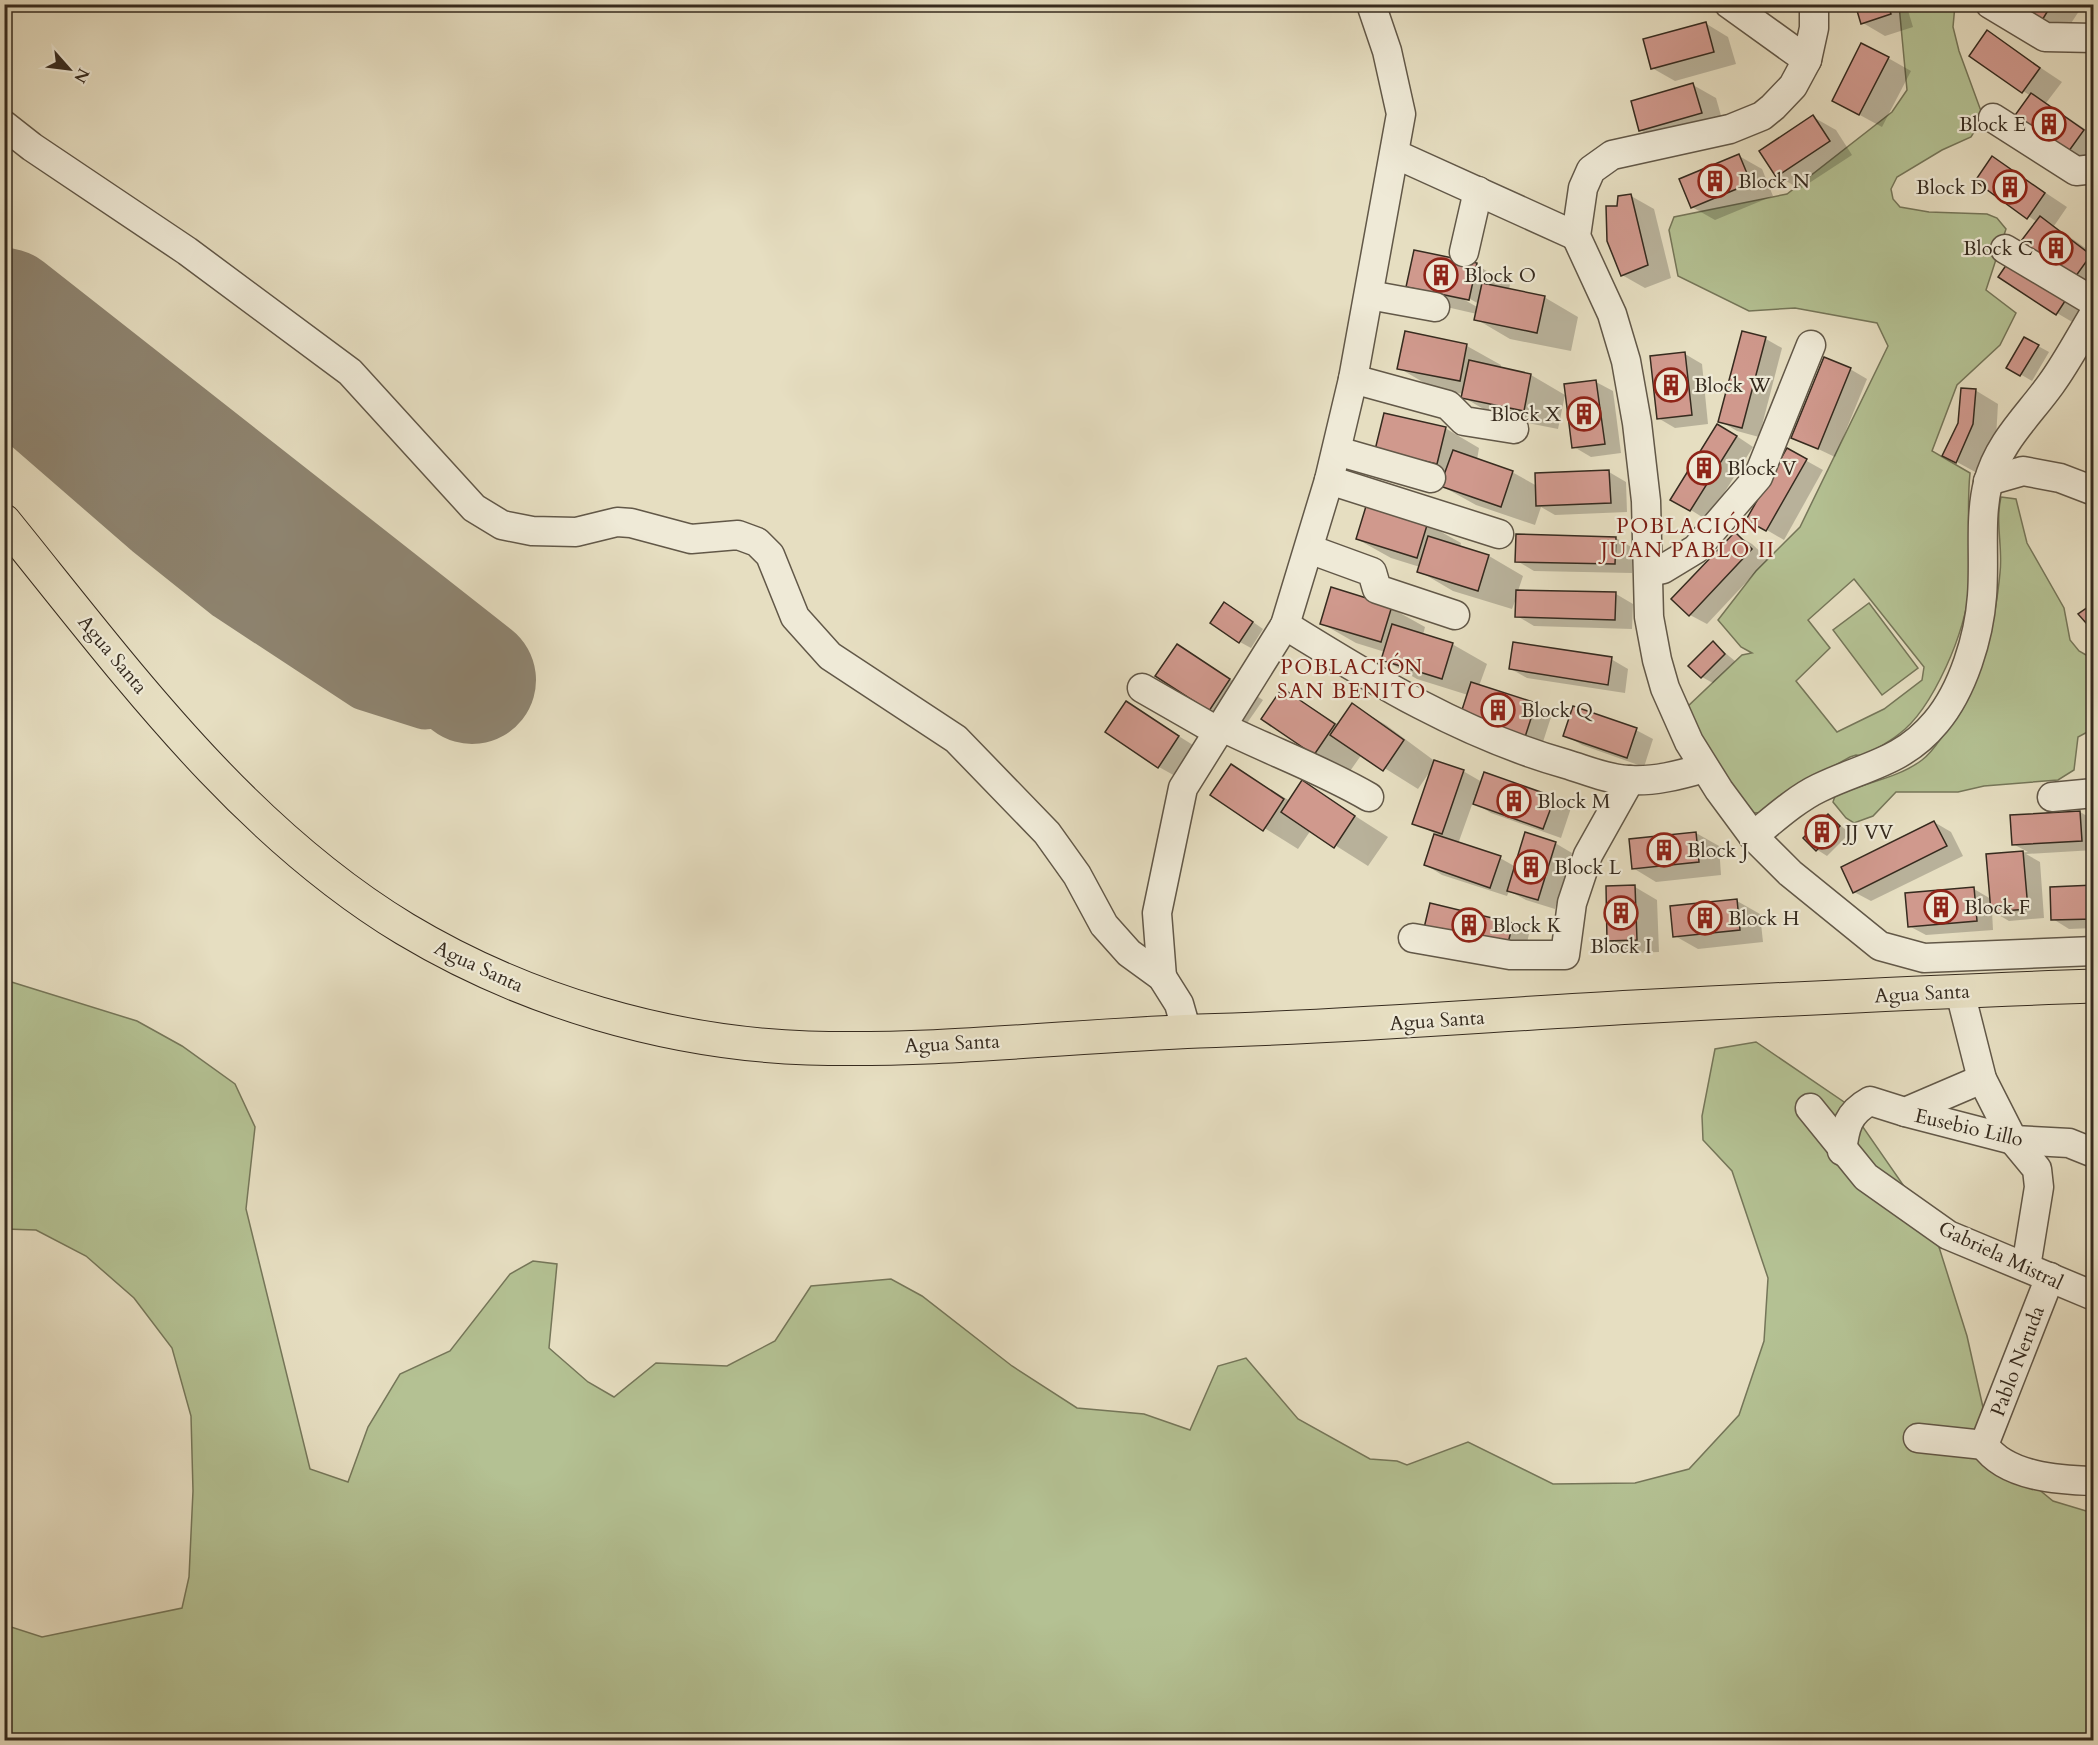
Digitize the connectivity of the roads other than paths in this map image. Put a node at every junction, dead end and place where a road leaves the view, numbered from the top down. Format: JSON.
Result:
{"nodes":[{"id":1,"x":1371,"y":4,"type":"edge"},
{"id":2,"x":1729,"y":4,"type":"edge"},
{"id":3,"x":1814,"y":4,"type":"edge"},
{"id":4,"x":1990,"y":4,"type":"edge"},
{"id":5,"x":2094,"y":38,"type":"edge"},
{"id":6,"x":1807,"y":60,"type":"junction"},
{"id":7,"x":1994,"y":118,"type":"dead end"},
{"id":8,"x":4,"y":124,"type":"edge"},
{"id":9,"x":1395,"y":154,"type":"junction"},
{"id":10,"x":2094,"y":169,"type":"edge"},
{"id":11,"x":1478,"y":190,"type":"junction"},
{"id":12,"x":1576,"y":236,"type":"junction"},
{"id":13,"x":2005,"y":249,"type":"dead end"},
{"id":14,"x":1464,"y":252,"type":"dead end"},
{"id":15,"x":1369,"y":295,"type":"junction"},
{"id":16,"x":2094,"y":302,"type":"edge"},
{"id":17,"x":1435,"y":307,"type":"dead end"},
{"id":18,"x":2094,"y":314,"type":"edge"},
{"id":19,"x":1811,"y":345,"type":"dead end"},
{"id":20,"x":1353,"y":379,"type":"junction"},
{"id":21,"x":2018,"y":425,"type":"junction"},
{"id":22,"x":1514,"y":429,"type":"dead end"},
{"id":23,"x":1336,"y":451,"type":"junction"},
{"id":24,"x":2024,"y":471,"type":"junction"},
{"id":25,"x":1431,"y":478,"type":"dead end"},
{"id":26,"x":1329,"y":480,"type":"junction"},
{"id":27,"x":1988,"y":482,"type":"junction"},
{"id":28,"x":2094,"y":491,"type":"edge"},
{"id":29,"x":4,"y":521,"type":"edge"},
{"id":30,"x":1499,"y":534,"type":"dead end"},
{"id":31,"x":1309,"y":549,"type":"junction"},
{"id":32,"x":1649,"y":572,"type":"junction"},
{"id":33,"x":1455,"y":615,"type":"dead end"},
{"id":34,"x":1286,"y":625,"type":"junction"},
{"id":35,"x":1142,"y":688,"type":"dead end"},
{"id":36,"x":1219,"y":729,"type":"junction"},
{"id":37,"x":1704,"y":768,"type":"junction"},
{"id":38,"x":1630,"y":780,"type":"junction"},
{"id":39,"x":2094,"y":793,"type":"edge"},
{"id":40,"x":1370,"y":796,"type":"dead end"},
{"id":41,"x":2052,"y":797,"type":"dead end"},
{"id":42,"x":1753,"y":836,"type":"junction"},
{"id":43,"x":1413,"y":938,"type":"dead end"},
{"id":44,"x":2094,"y":951,"type":"edge"},
{"id":45,"x":1162,"y":977,"type":"junction"},
{"id":46,"x":2094,"y":986,"type":"edge"},
{"id":47,"x":1960,"y":992,"type":"junction"},
{"id":48,"x":1187,"y":1032,"type":"junction"},
{"id":49,"x":1982,"y":1078,"type":"junction"},
{"id":50,"x":1810,"y":1108,"type":"dead end"},
{"id":51,"x":1905,"y":1112,"type":"junction"},
{"id":52,"x":2013,"y":1140,"type":"junction"},
{"id":53,"x":2081,"y":1148,"type":"edge"},
{"id":54,"x":1842,"y":1151,"type":"junction"},
{"id":55,"x":2038,"y":1272,"type":"junction"},
{"id":56,"x":2094,"y":1296,"type":"edge"},
{"id":57,"x":1918,"y":1438,"type":"dead end"},
{"id":58,"x":1984,"y":1445,"type":"junction"},
{"id":59,"x":2094,"y":1481,"type":"edge"}],
"edges":[{"from":1,"to":9,"type":"street"},
{"from":2,"to":6,"type":"street"},
{"from":3,"to":6,"type":"street"},
{"from":4,"to":5,"type":"street"},
{"from":6,"to":12,"type":"street"},
{"from":7,"to":10,"type":"street"},
{"from":8,"to":45,"type":"street"},
{"from":9,"to":11,"type":"street"},
{"from":9,"to":15,"type":"street"},
{"from":11,"to":12,"type":"street"},
{"from":11,"to":14,"type":"street"},
{"from":12,"to":32,"type":"street"},
{"from":13,"to":16,"type":"street"},
{"from":15,"to":17,"type":"street"},
{"from":15,"to":20,"type":"street"},
{"from":18,"to":21,"type":"street"},
{"from":19,"to":32,"type":"street"},
{"from":20,"to":22,"type":"street"},
{"from":20,"to":23,"type":"street"},
{"from":21,"to":24,"type":"street"},
{"from":21,"to":27,"type":"street"},
{"from":23,"to":25,"type":"street"},
{"from":23,"to":26,"type":"street"},
{"from":24,"to":27,"type":"street"},
{"from":24,"to":28,"type":"street"},
{"from":26,"to":30,"type":"street"},
{"from":26,"to":31,"type":"street"},
{"from":27,"to":42,"type":"street"},
{"from":29,"to":48,"type":"main road","name":"Agua Santa"},
{"from":31,"to":33,"type":"street"},
{"from":31,"to":34,"type":"street"},
{"from":32,"to":37,"type":"street"},
{"from":34,"to":36,"type":"street"},
{"from":34,"to":38,"type":"street"},
{"from":35,"to":36,"type":"street"},
{"from":36,"to":40,"type":"street"},
{"from":36,"to":45,"type":"street"},
{"from":37,"to":38,"type":"street"},
{"from":37,"to":42,"type":"street"},
{"from":38,"to":43,"type":"street"},
{"from":39,"to":41,"type":"street"},
{"from":42,"to":44,"type":"street"},
{"from":45,"to":48,"type":"street"},
{"from":46,"to":47,"type":"main road","name":"Agua Santa"},
{"from":47,"to":48,"type":"main road","name":"Agua Santa"},
{"from":47,"to":49,"type":"street","name":"Pablo Neruda"},
{"from":49,"to":51,"type":"street"},
{"from":49,"to":52,"type":"street","name":"Pablo Neruda"},
{"from":50,"to":54,"type":"street","name":"Gabriela Mistral"},
{"from":51,"to":52,"type":"street","name":"Eusebio Lillo"},
{"from":51,"to":54,"type":"street","name":"Eusebio Lillo"},
{"from":52,"to":53,"type":"street","name":"Eusebio Lillo"},
{"from":52,"to":55,"type":"street","name":"Pablo Neruda"},
{"from":54,"to":55,"type":"street","name":"Gabriela Mistral"},
{"from":55,"to":56,"type":"street","name":"Gabriela Mistral"},
{"from":55,"to":58,"type":"street","name":"Pablo Neruda"},
{"from":57,"to":58,"type":"street"},
{"from":58,"to":59,"type":"street"}]}
